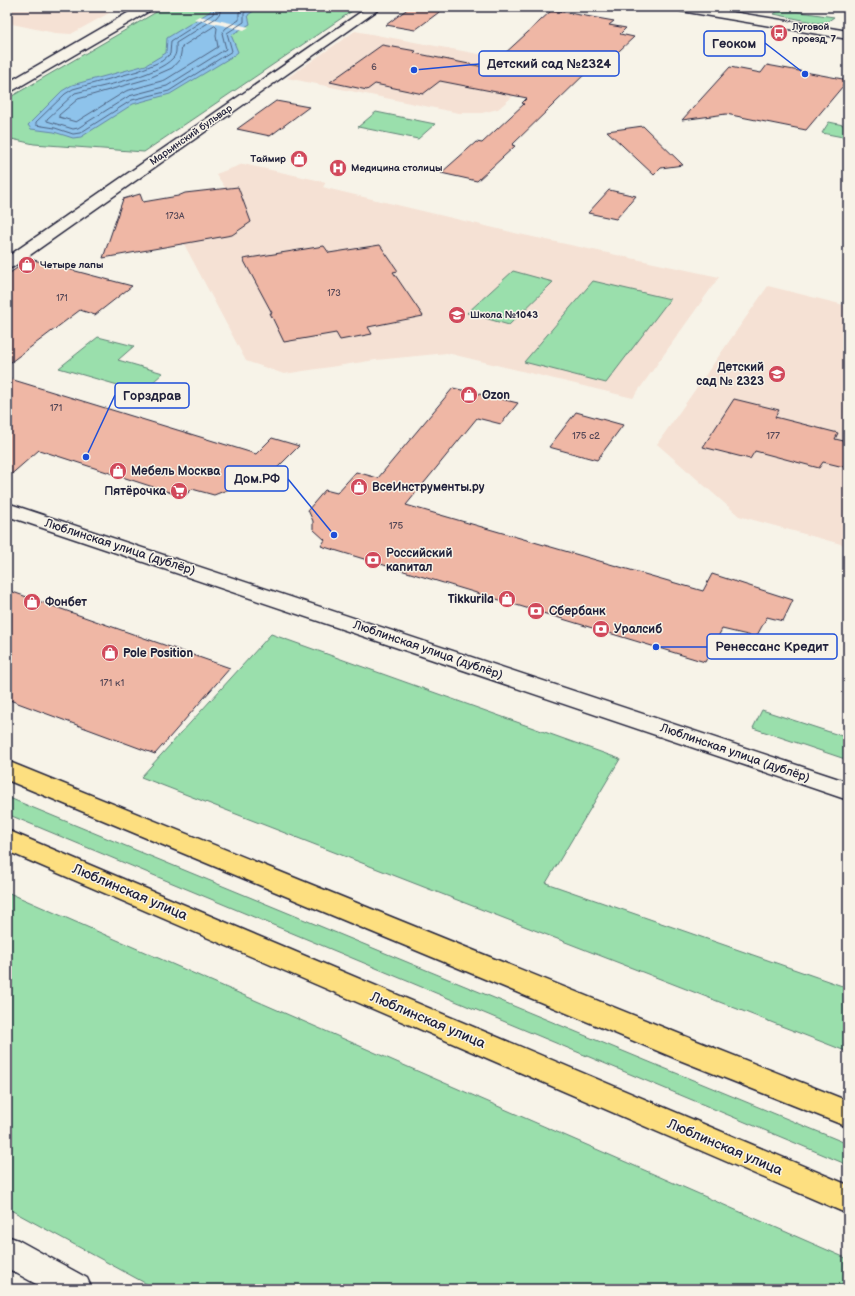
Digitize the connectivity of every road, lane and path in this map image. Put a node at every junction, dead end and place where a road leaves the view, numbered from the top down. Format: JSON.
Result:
{"nodes":[{"id":1,"x":148,"y":7,"type":"edge"},
{"id":2,"x":376,"y":7,"type":"edge"},
{"id":3,"x":681,"y":7,"type":"edge"},
{"id":4,"x":848,"y":35,"type":"edge"},
{"id":5,"x":7,"y":88,"type":"edge"},
{"id":6,"x":7,"y":264,"type":"edge"},
{"id":7,"x":7,"y":509,"type":"edge"},
{"id":8,"x":7,"y":770,"type":"edge"},
{"id":9,"x":848,"y":791,"type":"edge"},
{"id":10,"x":7,"y":840,"type":"edge"},
{"id":11,"x":848,"y":1114,"type":"edge"},
{"id":12,"x":848,"y":1200,"type":"edge"},
{"id":13,"x":7,"y":1251,"type":"edge"},
{"id":14,"x":76,"y":1289,"type":"edge"}],
"edges":[{"from":1,"to":5,"type":"street"},
{"from":2,"to":6,"type":"street","name":"Марьинский бульвар"},
{"from":3,"to":4,"type":"street"},
{"from":7,"to":9,"type":"street","name":"Люблинская улица (дублёр)"},
{"from":8,"to":11,"type":"main road"},
{"from":10,"to":12,"type":"main road","name":"Люблинская улица"},
{"from":13,"to":14,"type":"street"}]}
